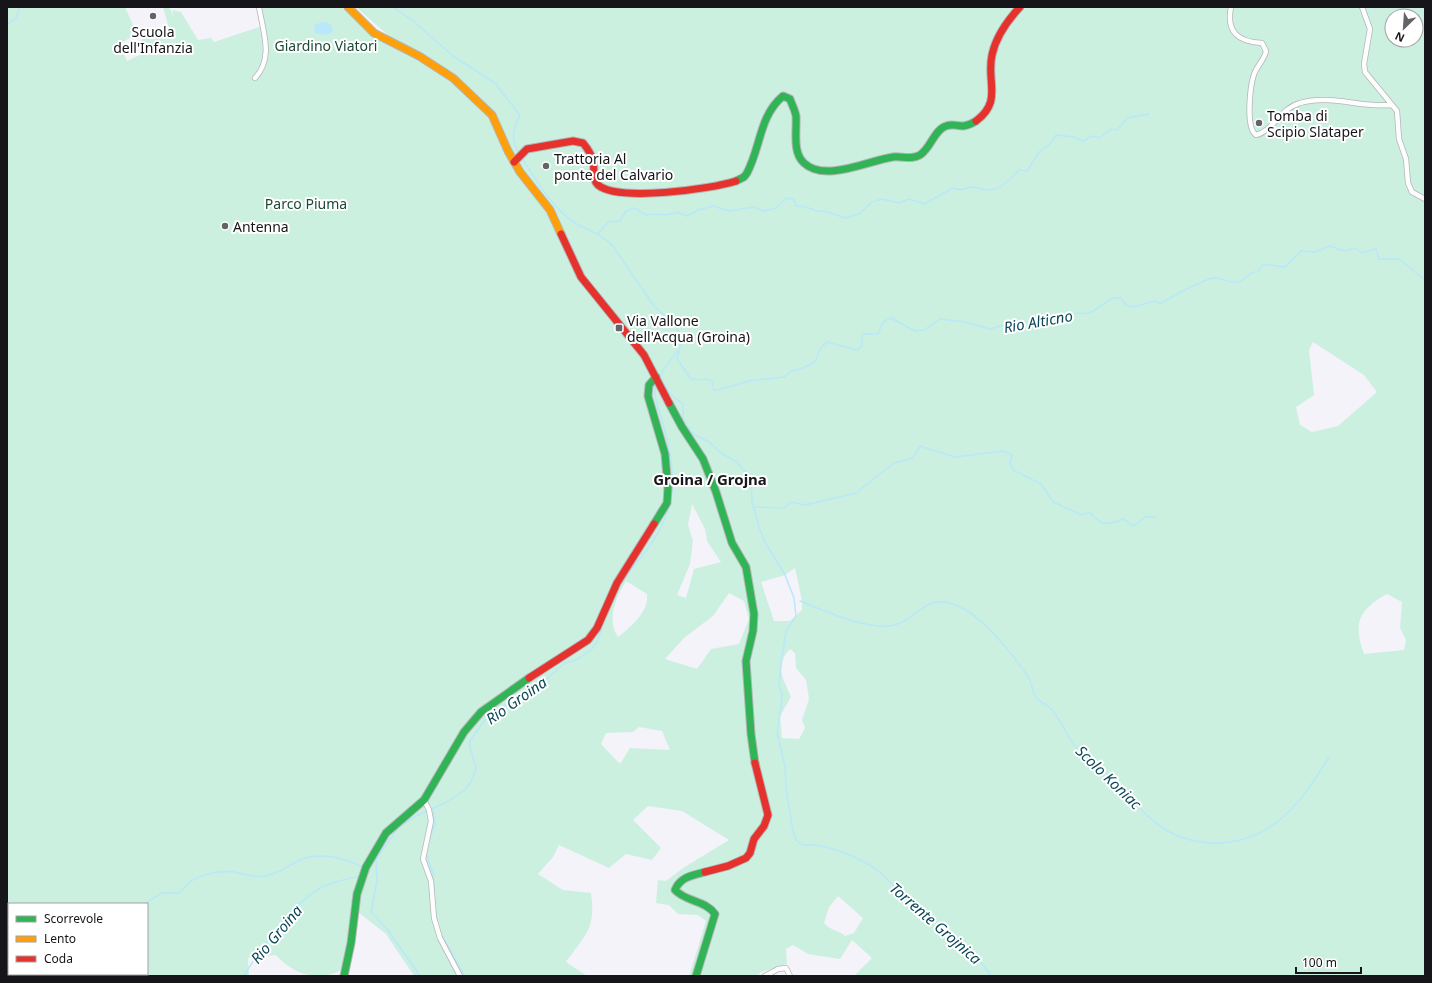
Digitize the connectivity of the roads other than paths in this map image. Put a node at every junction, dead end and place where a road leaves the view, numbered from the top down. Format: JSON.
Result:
{"nodes":[{"id":1,"x":259,"y":7,"type":"edge"},
{"id":2,"x":348,"y":7,"type":"edge"},
{"id":3,"x":1020,"y":7,"type":"edge"},
{"id":4,"x":1230,"y":7,"type":"edge"},
{"id":5,"x":1362,"y":7,"type":"edge"},
{"id":6,"x":255,"y":78,"type":"dead end"},
{"id":7,"x":1392,"y":105,"type":"junction"},
{"id":8,"x":519,"y":158,"type":"junction"},
{"id":9,"x":1425,"y":199,"type":"edge"},
{"id":10,"x":656,"y":377,"type":"junction"},
{"id":11,"x":424,"y":800,"type":"junction"},
{"id":12,"x":344,"y":976,"type":"edge"},
{"id":13,"x":460,"y":976,"type":"edge"},
{"id":14,"x":696,"y":976,"type":"edge"},
{"id":15,"x":765,"y":976,"type":"edge"},
{"id":16,"x":790,"y":976,"type":"edge"}],
"edges":[{"from":1,"to":6,"type":"street"},
{"from":2,"to":8,"type":"street"},
{"from":3,"to":8,"type":"street"},
{"from":4,"to":7,"type":"street"},
{"from":5,"to":7,"type":"street"},
{"from":7,"to":9,"type":"street"},
{"from":8,"to":10,"type":"street"},
{"from":10,"to":11,"type":"street"},
{"from":10,"to":14,"type":"street"},
{"from":11,"to":12,"type":"street"},
{"from":11,"to":13,"type":"street"},
{"from":15,"to":16,"type":"street"}]}
